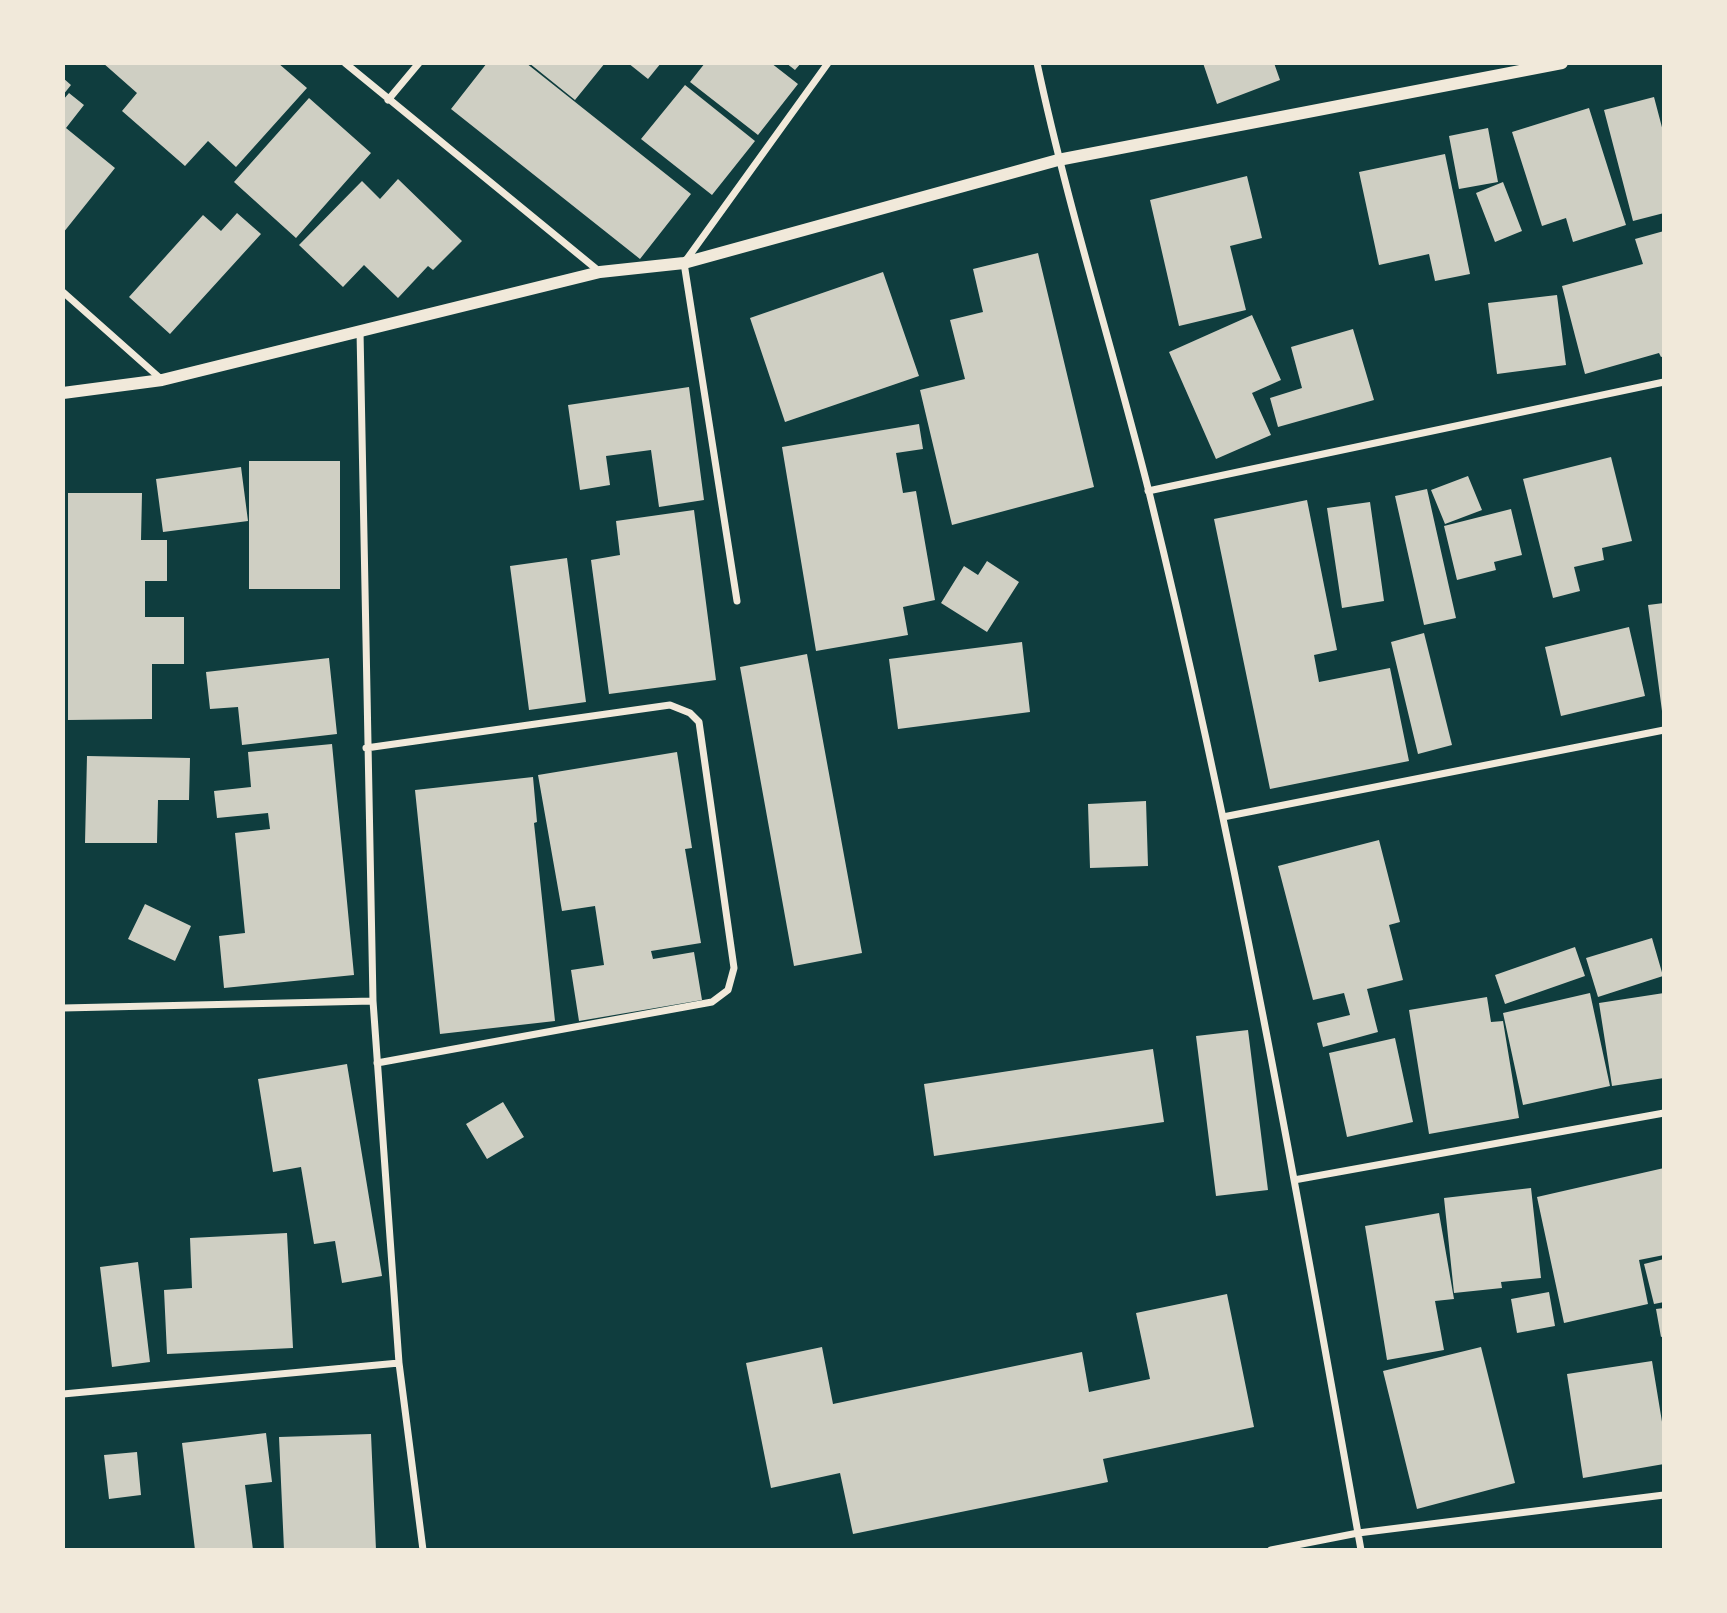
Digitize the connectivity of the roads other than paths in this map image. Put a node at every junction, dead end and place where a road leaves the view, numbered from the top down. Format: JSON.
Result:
{"nodes":[{"id":1,"x":345,"y":63,"type":"edge"},
{"id":2,"x":419,"y":63,"type":"edge"},
{"id":3,"x":828,"y":63,"type":"edge"},
{"id":4,"x":1037,"y":63,"type":"edge"},
{"id":5,"x":1562,"y":63,"type":"edge"},
{"id":6,"x":388,"y":100,"type":"junction"},
{"id":7,"x":1058,"y":160,"type":"junction"},
{"id":8,"x":684,"y":262,"type":"junction"},
{"id":9,"x":600,"y":272,"type":"junction"},
{"id":10,"x":63,"y":292,"type":"edge"},
{"id":11,"x":360,"y":330,"type":"junction"},
{"id":12,"x":162,"y":380,"type":"junction"},
{"id":13,"x":1664,"y":382,"type":"edge"},
{"id":14,"x":63,"y":393,"type":"edge"},
{"id":15,"x":1149,"y":491,"type":"junction"},
{"id":16,"x":737,"y":601,"type":"dead end"},
{"id":17,"x":1664,"y":730,"type":"edge"},
{"id":18,"x":366,"y":748,"type":"junction"},
{"id":19,"x":1223,"y":817,"type":"junction"},
{"id":20,"x":373,"y":1001,"type":"junction"},
{"id":21,"x":63,"y":1008,"type":"edge"},
{"id":22,"x":377,"y":1063,"type":"junction"},
{"id":23,"x":1664,"y":1113,"type":"edge"},
{"id":24,"x":1294,"y":1180,"type":"junction"},
{"id":25,"x":399,"y":1363,"type":"junction"},
{"id":26,"x":63,"y":1394,"type":"edge"},
{"id":27,"x":1664,"y":1495,"type":"edge"},
{"id":28,"x":1358,"y":1532,"type":"junction"},
{"id":29,"x":423,"y":1550,"type":"edge"},
{"id":30,"x":1271,"y":1550,"type":"edge"},
{"id":31,"x":1361,"y":1550,"type":"edge"}],
"edges":[{"from":1,"to":6,"type":"street"},
{"from":2,"to":6,"type":"street"},
{"from":3,"to":8,"type":"street"},
{"from":4,"to":7,"type":"street"},
{"from":5,"to":7,"type":"street"},
{"from":6,"to":9,"type":"street"},
{"from":7,"to":8,"type":"street"},
{"from":7,"to":15,"type":"street"},
{"from":8,"to":9,"type":"street"},
{"from":8,"to":16,"type":"street"},
{"from":9,"to":11,"type":"street"},
{"from":10,"to":12,"type":"street"},
{"from":11,"to":12,"type":"street"},
{"from":11,"to":18,"type":"street"},
{"from":12,"to":14,"type":"street"},
{"from":13,"to":15,"type":"street"},
{"from":15,"to":19,"type":"street"},
{"from":17,"to":19,"type":"street"},
{"from":18,"to":20,"type":"street"},
{"from":18,"to":22,"type":"street"},
{"from":19,"to":24,"type":"street"},
{"from":20,"to":21,"type":"street"},
{"from":20,"to":22,"type":"street"},
{"from":22,"to":25,"type":"street"},
{"from":23,"to":24,"type":"street"},
{"from":24,"to":28,"type":"street"},
{"from":25,"to":26,"type":"street"},
{"from":25,"to":29,"type":"street"},
{"from":27,"to":28,"type":"street"},
{"from":28,"to":30,"type":"street"},
{"from":28,"to":31,"type":"street"}]}
